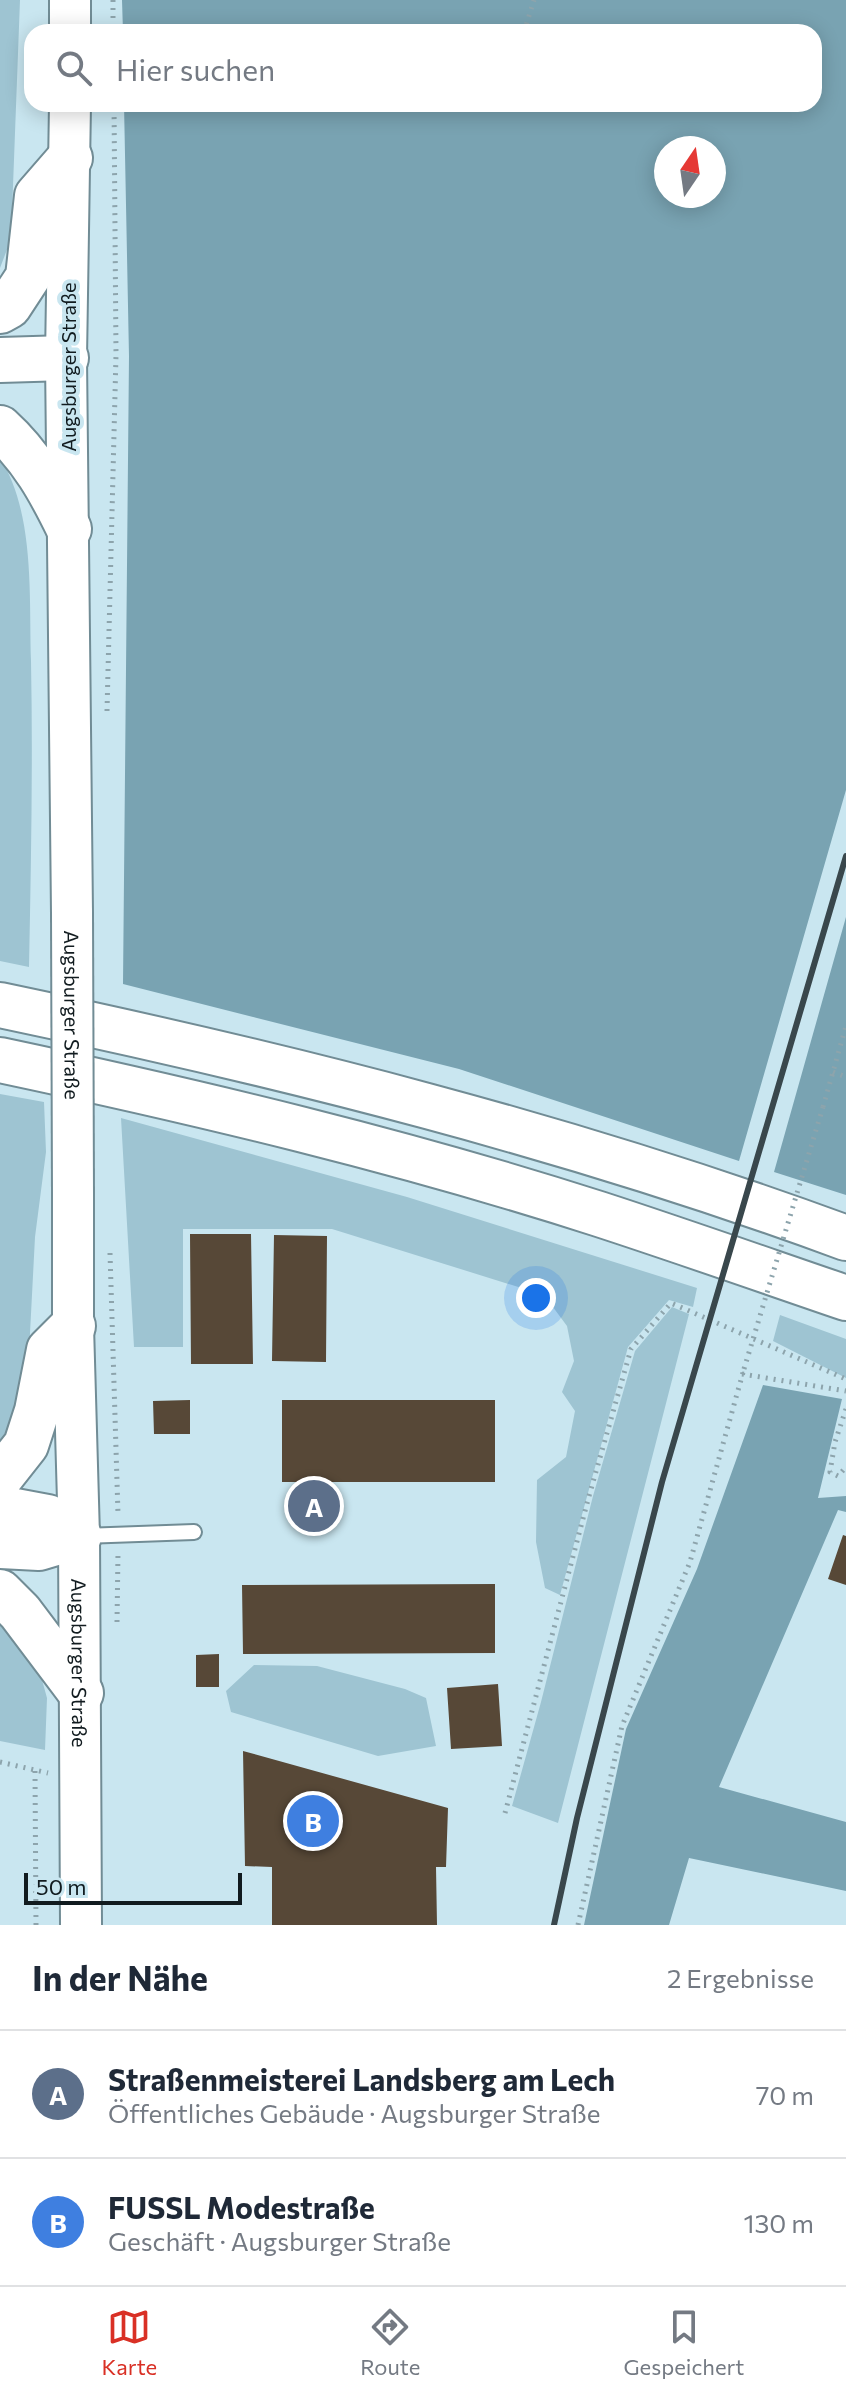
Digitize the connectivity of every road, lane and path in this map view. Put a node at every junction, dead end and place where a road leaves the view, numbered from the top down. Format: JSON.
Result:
{"nodes":[{"id":1,"x":70,"y":0,"type":"edge"},
{"id":2,"x":113,"y":0,"type":"edge"},
{"id":3,"x":534,"y":0,"type":"edge"},
{"id":4,"x":70,"y":24,"type":"edge"},
{"id":5,"x":113,"y":24,"type":"edge"},
{"id":6,"x":526,"y":24,"type":"edge"},
{"id":7,"x":70,"y":112,"type":"edge"},
{"id":8,"x":114,"y":112,"type":"edge"},
{"id":9,"x":70,"y":158,"type":"junction"},
{"id":10,"x":0,"y":311,"type":"edge"},
{"id":11,"x":66,"y":358,"type":"junction"},
{"id":12,"x":0,"y":360,"type":"edge"},
{"id":13,"x":0,"y":428,"type":"edge"},
{"id":14,"x":69,"y":529,"type":"junction"},
{"id":15,"x":107,"y":715,"type":"dead end"},
{"id":16,"x":0,"y":1005,"type":"edge"},
{"id":17,"x":846,"y":1026,"type":"edge"},
{"id":18,"x":0,"y":1060,"type":"edge"},
{"id":19,"x":833,"y":1072,"type":"junction"},
{"id":20,"x":846,"y":1077,"type":"edge"},
{"id":21,"x":846,"y":1238,"type":"edge"},
{"id":22,"x":110,"y":1240,"type":"dead end"},
{"id":23,"x":846,"y":1298,"type":"edge"},
{"id":24,"x":73,"y":1326,"type":"junction"},
{"id":25,"x":743,"y":1372,"type":"junction"},
{"id":26,"x":846,"y":1379,"type":"edge"},
{"id":27,"x":846,"y":1391,"type":"edge"},
{"id":28,"x":846,"y":1409,"type":"edge"},
{"id":29,"x":846,"y":1467,"type":"edge"},
{"id":30,"x":0,"y":1478,"type":"edge"},
{"id":31,"x":0,"y":1508,"type":"edge"},
{"id":32,"x":194,"y":1532,"type":"dead end"},
{"id":33,"x":99,"y":1535,"type":"junction"},
{"id":34,"x":0,"y":1546,"type":"edge"},
{"id":35,"x":0,"y":1592,"type":"edge"},
{"id":36,"x":117,"y":1630,"type":"dead end"},
{"id":37,"x":81,"y":1693,"type":"junction"},
{"id":38,"x":0,"y":1762,"type":"edge"},
{"id":39,"x":505,"y":1813,"type":"dead end"},
{"id":40,"x":36,"y":1925,"type":"edge"},
{"id":41,"x":81,"y":1925,"type":"edge"},
{"id":42,"x":578,"y":1925,"type":"edge"}],
"edges":[{"from":1,"to":4,"type":"main road"},
{"from":2,"to":5,"type":"path"},
{"from":3,"to":6,"type":"path"},
{"from":7,"to":9,"type":"main road","name":"Augsburger Straße"},
{"from":8,"to":15,"type":"path"},
{"from":9,"to":10,"type":"highway"},
{"from":9,"to":11,"type":"main road","name":"Augsburger Straße"},
{"from":11,"to":12,"type":"highway"},
{"from":11,"to":14,"type":"main road","name":"Augsburger Straße"},
{"from":13,"to":14,"type":"highway"},
{"from":14,"to":24,"type":"main road","name":"Augsburger Straße","bridge":true},
{"from":16,"to":21,"type":"highway"},
{"from":17,"to":19,"type":"path"},
{"from":18,"to":23,"type":"highway"},
{"from":19,"to":20,"type":"path"},
{"from":19,"to":25,"type":"path","bridge":true},
{"from":22,"to":33,"type":"path"},
{"from":24,"to":30,"type":"highway"},
{"from":24,"to":33,"type":"main road","name":"Augsburger Straße"},
{"from":25,"to":27,"type":"path"},
{"from":25,"to":42,"type":"path"},
{"from":26,"to":39,"type":"path"},
{"from":28,"to":29,"type":"path"},
{"from":31,"to":33,"type":"highway"},
{"from":32,"to":33,"type":"lane"},
{"from":33,"to":34,"type":"highway"},
{"from":33,"to":36,"type":"path"},
{"from":33,"to":37,"type":"main road","name":"Augsburger Straße"},
{"from":35,"to":37,"type":"highway"},
{"from":37,"to":41,"type":"main road","name":"Augsburger Straße"},
{"from":38,"to":40,"type":"path"}]}
